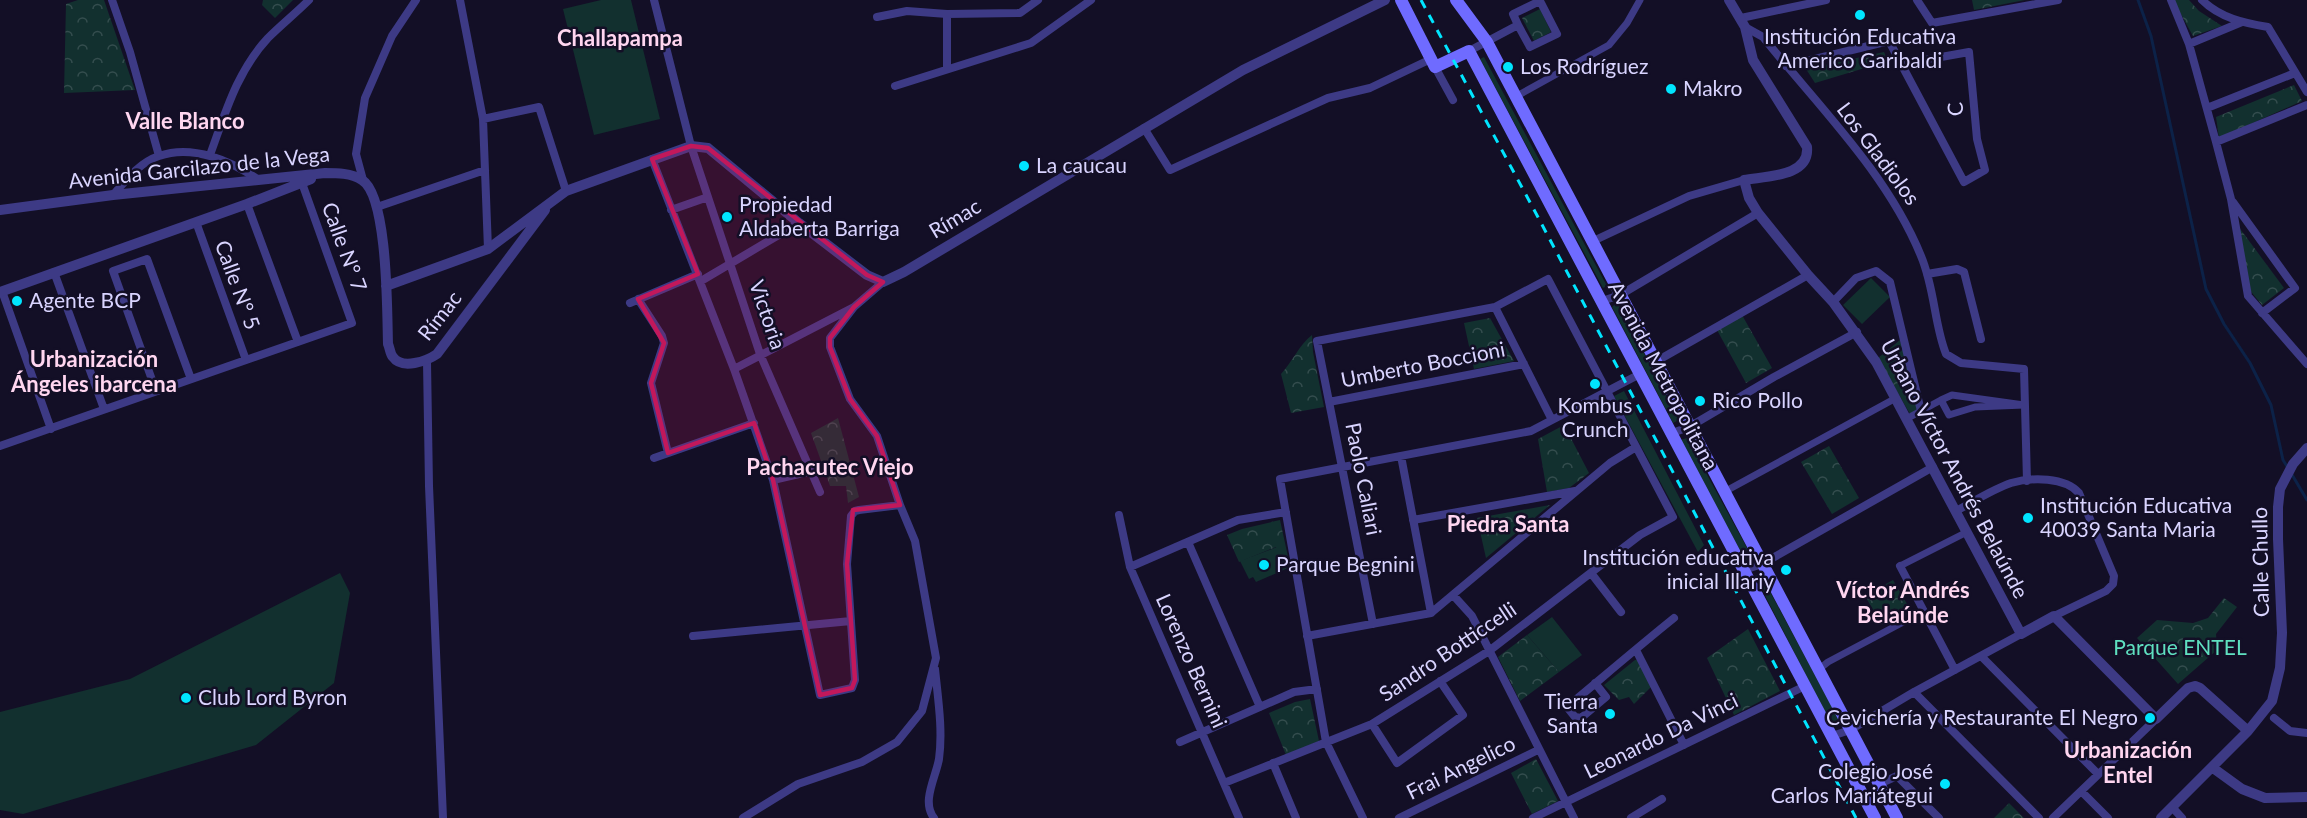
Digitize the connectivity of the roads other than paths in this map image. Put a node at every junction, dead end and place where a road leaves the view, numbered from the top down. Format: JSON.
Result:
{"nodes":[{"id":1,"x":112,"y":0,"type":"edge"},
{"id":2,"x":309,"y":0,"type":"edge"},
{"id":3,"x":416,"y":0,"type":"edge"},
{"id":4,"x":460,"y":0,"type":"edge"},
{"id":5,"x":654,"y":0,"type":"edge"},
{"id":6,"x":1038,"y":0,"type":"edge"},
{"id":7,"x":1385,"y":0,"type":"edge"},
{"id":8,"x":1401,"y":0,"type":"edge"},
{"id":9,"x":1456,"y":0,"type":"edge"},
{"id":10,"x":1640,"y":0,"type":"edge"},
{"id":11,"x":1729,"y":0,"type":"edge"},
{"id":12,"x":1826,"y":0,"type":"edge"},
{"id":13,"x":1917,"y":0,"type":"edge"},
{"id":14,"x":2058,"y":0,"type":"edge"},
{"id":15,"x":2171,"y":0,"type":"edge"},
{"id":16,"x":2202,"y":0,"type":"edge"},
{"id":17,"x":1088,"y":1,"type":"edge"},
{"id":18,"x":947,"y":14,"type":"junction"},
{"id":19,"x":877,"y":18,"type":"dead end"},
{"id":20,"x":1743,"y":22,"type":"junction"},
{"id":21,"x":2242,"y":22,"type":"junction"},
{"id":22,"x":1518,"y":25,"type":"junction"},
{"id":23,"x":1487,"y":42,"type":"junction"},
{"id":24,"x":2189,"y":44,"type":"junction"},
{"id":25,"x":1469,"y":51,"type":"junction"},
{"id":26,"x":1433,"y":63,"type":"junction"},
{"id":27,"x":1902,"y":64,"type":"junction"},
{"id":28,"x":1786,"y":66,"type":"junction"},
{"id":29,"x":947,"y":69,"type":"junction"},
{"id":30,"x":2295,"y":73,"type":"junction"},
{"id":31,"x":895,"y":86,"type":"dead end"},
{"id":32,"x":2307,"y":92,"type":"edge"},
{"id":33,"x":1515,"y":97,"type":"junction"},
{"id":34,"x":1453,"y":100,"type":"dead end"},
{"id":35,"x":2307,"y":105,"type":"edge"},
{"id":36,"x":2207,"y":108,"type":"junction"},
{"id":37,"x":483,"y":119,"type":"junction"},
{"id":38,"x":1144,"y":128,"type":"junction"},
{"id":39,"x":2216,"y":142,"type":"junction"},
{"id":40,"x":691,"y":146,"type":"junction"},
{"id":41,"x":210,"y":155,"type":"junction"},
{"id":42,"x":159,"y":156,"type":"junction"},
{"id":43,"x":652,"y":159,"type":"junction"},
{"id":44,"x":485,"y":170,"type":"junction"},
{"id":45,"x":325,"y":173,"type":"junction"},
{"id":46,"x":259,"y":180,"type":"junction"},
{"id":47,"x":363,"y":180,"type":"junction"},
{"id":48,"x":1744,"y":180,"type":"junction"},
{"id":49,"x":302,"y":183,"type":"junction"},
{"id":50,"x":566,"y":191,"type":"junction"},
{"id":51,"x":113,"y":195,"type":"junction"},
{"id":52,"x":708,"y":198,"type":"junction"},
{"id":53,"x":2231,"y":199,"type":"junction"},
{"id":54,"x":552,"y":200,"type":"junction"},
{"id":55,"x":248,"y":204,"type":"junction"},
{"id":56,"x":377,"y":207,"type":"junction"},
{"id":57,"x":0,"y":210,"type":"edge"},
{"id":58,"x":671,"y":210,"type":"junction"},
{"id":59,"x":1758,"y":213,"type":"junction"},
{"id":60,"x":196,"y":222,"type":"junction"},
{"id":61,"x":799,"y":223,"type":"junction"},
{"id":62,"x":1591,"y":242,"type":"junction"},
{"id":63,"x":488,"y":249,"type":"junction"},
{"id":64,"x":731,"y":265,"type":"junction"},
{"id":65,"x":54,"y":272,"type":"junction"},
{"id":66,"x":1927,"y":274,"type":"junction"},
{"id":67,"x":1808,"y":276,"type":"junction"},
{"id":68,"x":700,"y":278,"type":"junction"},
{"id":69,"x":884,"y":282,"type":"junction"},
{"id":70,"x":386,"y":286,"type":"junction"},
{"id":71,"x":1,"y":291,"type":"edge"},
{"id":72,"x":1620,"y":295,"type":"junction"},
{"id":73,"x":1602,"y":302,"type":"junction"},
{"id":74,"x":1833,"y":302,"type":"junction"},
{"id":75,"x":854,"y":306,"type":"junction"},
{"id":76,"x":1495,"y":307,"type":"junction"},
{"id":77,"x":2262,"y":313,"type":"junction"},
{"id":78,"x":1857,"y":332,"type":"junction"},
{"id":79,"x":1981,"y":339,"type":"dead end"},
{"id":80,"x":298,"y":342,"type":"junction"},
{"id":81,"x":760,"y":354,"type":"junction"},
{"id":82,"x":246,"y":360,"type":"junction"},
{"id":83,"x":427,"y":362,"type":"junction"},
{"id":84,"x":1655,"y":362,"type":"junction"},
{"id":85,"x":1524,"y":364,"type":"junction"},
{"id":86,"x":2307,"y":364,"type":"edge"},
{"id":87,"x":734,"y":369,"type":"junction"},
{"id":88,"x":1640,"y":374,"type":"junction"},
{"id":89,"x":191,"y":379,"type":"junction"},
{"id":90,"x":156,"y":391,"type":"junction"},
{"id":91,"x":1607,"y":391,"type":"junction"},
{"id":92,"x":1896,"y":398,"type":"junction"},
{"id":93,"x":1941,"y":400,"type":"junction"},
{"id":94,"x":1329,"y":402,"type":"junction"},
{"id":95,"x":2024,"y":405,"type":"junction"},
{"id":96,"x":104,"y":409,"type":"junction"},
{"id":97,"x":1921,"y":411,"type":"junction"},
{"id":98,"x":1908,"y":418,"type":"junction"},
{"id":99,"x":1552,"y":420,"type":"junction"},
{"id":100,"x":754,"y":423,"type":"junction"},
{"id":101,"x":1689,"y":427,"type":"junction"},
{"id":102,"x":51,"y":429,"type":"junction"},
{"id":103,"x":1672,"y":433,"type":"junction"},
{"id":104,"x":0,"y":446,"type":"edge"},
{"id":105,"x":1636,"y":447,"type":"junction"},
{"id":106,"x":2307,"y":448,"type":"edge"},
{"id":107,"x":668,"y":453,"type":"junction"},
{"id":108,"x":1401,"y":456,"type":"junction"},
{"id":109,"x":654,"y":458,"type":"dead end"},
{"id":110,"x":1933,"y":467,"type":"junction"},
{"id":111,"x":1342,"y":468,"type":"junction"},
{"id":112,"x":812,"y":471,"type":"junction"},
{"id":113,"x":773,"y":480,"type":"junction"},
{"id":114,"x":2027,"y":481,"type":"junction"},
{"id":115,"x":1577,"y":491,"type":"junction"},
{"id":116,"x":820,"y":492,"type":"dead end"},
{"id":117,"x":1724,"y":492,"type":"junction"},
{"id":118,"x":900,"y":505,"type":"junction"},
{"id":119,"x":1956,"y":511,"type":"junction"},
{"id":120,"x":1286,"y":512,"type":"junction"},
{"id":121,"x":1119,"y":515,"type":"dead end"},
{"id":122,"x":1413,"y":520,"type":"junction"},
{"id":123,"x":1967,"y":532,"type":"junction"},
{"id":124,"x":1188,"y":542,"type":"junction"},
{"id":125,"x":1762,"y":564,"type":"junction"},
{"id":126,"x":1900,"y":566,"type":"joint"},
{"id":127,"x":1130,"y":567,"type":"junction"},
{"id":128,"x":1744,"y":570,"type":"junction"},
{"id":129,"x":1591,"y":573,"type":"junction"},
{"id":130,"x":1453,"y":595,"type":"junction"},
{"id":131,"x":1924,"y":610,"type":"junction"},
{"id":132,"x":1621,"y":612,"type":"dead end"},
{"id":133,"x":1431,"y":613,"type":"junction"},
{"id":134,"x":2054,"y":616,"type":"junction"},
{"id":135,"x":1674,"y":618,"type":"dead end"},
{"id":136,"x":851,"y":621,"type":"junction"},
{"id":137,"x":1373,"y":624,"type":"junction"},
{"id":138,"x":804,"y":625,"type":"junction"},
{"id":139,"x":2021,"y":634,"type":"junction"},
{"id":140,"x":693,"y":636,"type":"dead end"},
{"id":141,"x":1307,"y":636,"type":"junction"},
{"id":142,"x":1636,"y":650,"type":"junction"},
{"id":143,"x":1489,"y":651,"type":"junction"},
{"id":144,"x":1981,"y":656,"type":"junction"},
{"id":145,"x":934,"y":663,"type":"junction"},
{"id":146,"x":1818,"y":670,"type":"junction"},
{"id":147,"x":1955,"y":670,"type":"junction"},
{"id":148,"x":1440,"y":681,"type":"junction"},
{"id":149,"x":1595,"y":683,"type":"junction"},
{"id":150,"x":1805,"y":686,"type":"junction"},
{"id":151,"x":1317,"y":689,"type":"junction"},
{"id":152,"x":1914,"y":692,"type":"junction"},
{"id":153,"x":1260,"y":707,"type":"junction"},
{"id":154,"x":2274,"y":718,"type":"dead end"},
{"id":155,"x":2156,"y":719,"type":"junction"},
{"id":156,"x":1372,"y":724,"type":"junction"},
{"id":157,"x":1850,"y":730,"type":"junction"},
{"id":158,"x":2248,"y":731,"type":"junction"},
{"id":159,"x":1202,"y":732,"type":"junction"},
{"id":160,"x":2307,"y":733,"type":"edge"},
{"id":161,"x":1832,"y":736,"type":"junction"},
{"id":162,"x":1180,"y":742,"type":"dead end"},
{"id":163,"x":1326,"y":742,"type":"junction"},
{"id":164,"x":1684,"y":745,"type":"junction"},
{"id":165,"x":1538,"y":750,"type":"junction"},
{"id":166,"x":1274,"y":763,"type":"junction"},
{"id":167,"x":2212,"y":768,"type":"junction"},
{"id":168,"x":2098,"y":774,"type":"junction"},
{"id":169,"x":1224,"y":783,"type":"junction"},
{"id":170,"x":1879,"y":784,"type":"junction"},
{"id":171,"x":2081,"y":790,"type":"junction"},
{"id":172,"x":2307,"y":797,"type":"edge"},
{"id":173,"x":1662,"y":799,"type":"dead end"},
{"id":174,"x":1564,"y":803,"type":"junction"},
{"id":175,"x":2172,"y":807,"type":"junction"},
{"id":176,"x":443,"y":818,"type":"edge"},
{"id":177,"x":743,"y":818,"type":"edge"},
{"id":178,"x":934,"y":818,"type":"edge"},
{"id":179,"x":1239,"y":818,"type":"edge"},
{"id":180,"x":1296,"y":818,"type":"edge"},
{"id":181,"x":1363,"y":818,"type":"edge"},
{"id":182,"x":1399,"y":818,"type":"edge"},
{"id":183,"x":1533,"y":818,"type":"edge"},
{"id":184,"x":1574,"y":818,"type":"edge"},
{"id":185,"x":1632,"y":818,"type":"edge"},
{"id":186,"x":1875,"y":818,"type":"edge"},
{"id":187,"x":1897,"y":818,"type":"edge"},
{"id":188,"x":1939,"y":818,"type":"edge"},
{"id":189,"x":2039,"y":818,"type":"edge"},
{"id":190,"x":2053,"y":818,"type":"edge"},
{"id":191,"x":2108,"y":818,"type":"edge"},
{"id":192,"x":2161,"y":818,"type":"edge"},
{"id":193,"x":2182,"y":818,"type":"edge"}],
"edges":[{"from":1,"to":42,"type":"street"},
{"from":2,"to":41,"type":"street"},
{"from":3,"to":47,"type":"street"},
{"from":4,"to":37,"type":"street"},
{"from":5,"to":40,"type":"street","name":"Victoria"},
{"from":6,"to":18,"type":"street"},
{"from":7,"to":38,"type":"street","name":"Rímac"},
{"from":8,"to":26,"type":"main road"},
{"from":9,"to":23,"type":"main road","name":"Avenida Metropolitana"},
{"from":10,"to":33,"type":"street"},
{"from":11,"to":20,"type":"street"},
{"from":12,"to":20,"type":"street"},
{"from":13,"to":14,"type":"street"},
{"from":15,"to":24,"type":"street"},
{"from":16,"to":21,"type":"street"},
{"from":17,"to":29,"type":"street"},
{"from":18,"to":19,"type":"street"},
{"from":18,"to":29,"type":"street"},
{"from":20,"to":28,"type":"street","name":"Los Gladiolos"},
{"from":20,"to":48,"type":"street"},
{"from":21,"to":24,"type":"street"},
{"from":21,"to":30,"type":"street"},
{"from":22,"to":22,"type":"street"},
{"from":22,"to":23,"type":"street"},
{"from":23,"to":25,"type":"street"},
{"from":23,"to":33,"type":"main road","name":"Avenida Metropolitana"},
{"from":24,"to":36,"type":"street"},
{"from":25,"to":26,"type":"main road"},
{"from":25,"to":73,"type":"main road","name":"Avenida Metropolitana"},
{"from":26,"to":34,"type":"street"},
{"from":26,"to":38,"type":"street"},
{"from":27,"to":27,"type":"street","name":"C"},
{"from":27,"to":28,"type":"street"},
{"from":28,"to":66,"type":"street","name":"Los Gladiolos"},
{"from":29,"to":31,"type":"street"},
{"from":30,"to":32,"type":"street"},
{"from":30,"to":36,"type":"street"},
{"from":33,"to":62,"type":"main road","name":"Avenida Metropolitana"},
{"from":35,"to":39,"type":"street"},
{"from":36,"to":39,"type":"street"},
{"from":37,"to":44,"type":"street"},
{"from":37,"to":50,"type":"street"},
{"from":38,"to":69,"type":"street","name":"Rímac"},
{"from":39,"to":53,"type":"street"},
{"from":40,"to":43,"type":"street","name":"Rímac"},
{"from":40,"to":52,"type":"street","name":"Victoria"},
{"from":40,"to":61,"type":"street"},
{"from":41,"to":42,"type":"street"},
{"from":41,"to":46,"type":"street"},
{"from":42,"to":51,"type":"street"},
{"from":43,"to":50,"type":"street","name":"Rímac"},
{"from":43,"to":58,"type":"street"},
{"from":44,"to":56,"type":"street"},
{"from":44,"to":63,"type":"street"},
{"from":45,"to":46,"type":"street","name":"Avenida Garcilazo de la Vega"},
{"from":45,"to":47,"type":"street","name":"Avenida Garcilazo de la Vega"},
{"from":45,"to":49,"type":"street"},
{"from":46,"to":51,"type":"street","name":"Avenida Garcilazo de la Vega"},
{"from":47,"to":56,"type":"street"},
{"from":48,"to":59,"type":"street","name":"Urbano Víctor Andrés Belaúnde"},
{"from":48,"to":62,"type":"street"},
{"from":49,"to":55,"type":"street"},
{"from":49,"to":80,"type":"street","name":"Calle N° 7"},
{"from":50,"to":54,"type":"street","name":"Rímac"},
{"from":51,"to":57,"type":"street","name":"Avenida Garcilazo de la Vega"},
{"from":52,"to":58,"type":"street"},
{"from":52,"to":64,"type":"street","name":"Victoria"},
{"from":53,"to":77,"type":"street"},
{"from":53,"to":77,"type":"street"},
{"from":54,"to":63,"type":"street","name":"Rímac"},
{"from":54,"to":83,"type":"street","name":"Rímac"},
{"from":55,"to":60,"type":"street"},
{"from":55,"to":80,"type":"street"},
{"from":56,"to":70,"type":"street"},
{"from":58,"to":68,"type":"street"},
{"from":59,"to":67,"type":"street","name":"Urbano Víctor Andrés Belaúnde"},
{"from":59,"to":72,"type":"street"},
{"from":60,"to":65,"type":"street"},
{"from":60,"to":82,"type":"street","name":"Calle N° 5"},
{"from":61,"to":64,"type":"street"},
{"from":61,"to":69,"type":"street"},
{"from":62,"to":72,"type":"main road","name":"Avenida Metropolitana"},
{"from":63,"to":70,"type":"street","name":"Rímac"},
{"from":64,"to":68,"type":"street"},
{"from":64,"to":81,"type":"street","name":"Victoria"},
{"from":65,"to":71,"type":"street"},
{"from":65,"to":96,"type":"street"},
{"from":66,"to":79,"type":"street"},
{"from":66,"to":95,"type":"street","name":"Los Gladiolos"},
{"from":67,"to":74,"type":"street","name":"Urbano Víctor Andrés Belaúnde"},
{"from":67,"to":84,"type":"street"},
{"from":68,"to":87,"type":"street"},
{"from":68,"to":107,"type":"street"},
{"from":69,"to":75,"type":"street"},
{"from":70,"to":83,"type":"street","name":"Rímac"},
{"from":71,"to":102,"type":"street"},
{"from":72,"to":73,"type":"street"},
{"from":72,"to":84,"type":"main road","name":"Avenida Metropolitana"},
{"from":73,"to":88,"type":"main road","name":"Avenida Metropolitana"},
{"from":74,"to":78,"type":"street","name":"Urbano Víctor Andrés Belaúnde"},
{"from":74,"to":97,"type":"street"},
{"from":75,"to":81,"type":"street"},
{"from":75,"to":118,"type":"street"},
{"from":76,"to":85,"type":"street"},
{"from":76,"to":91,"type":"street"},
{"from":76,"to":94,"type":"street","name":"Paolo Caliari"},
{"from":77,"to":86,"type":"street"},
{"from":78,"to":92,"type":"street","name":"Urbano Víctor Andrés Belaúnde"},
{"from":78,"to":101,"type":"street"},
{"from":80,"to":82,"type":"street"},
{"from":81,"to":87,"type":"street"},
{"from":81,"to":112,"type":"street","name":"Victoria"},
{"from":82,"to":89,"type":"street"},
{"from":83,"to":176,"type":"street"},
{"from":84,"to":101,"type":"main road","name":"Avenida Metropolitana"},
{"from":85,"to":94,"type":"street","name":"Umberto Boccioni"},
{"from":85,"to":99,"type":"street"},
{"from":87,"to":100,"type":"street"},
{"from":88,"to":91,"type":"street"},
{"from":88,"to":103,"type":"main road","name":"Avenida Metropolitana"},
{"from":89,"to":90,"type":"street"},
{"from":89,"to":90,"type":"street"},
{"from":90,"to":96,"type":"street"},
{"from":91,"to":99,"type":"street"},
{"from":91,"to":105,"type":"street"},
{"from":92,"to":98,"type":"street","name":"Urbano Víctor Andrés Belaúnde"},
{"from":92,"to":117,"type":"street"},
{"from":93,"to":95,"type":"street"},
{"from":93,"to":95,"type":"street"},
{"from":93,"to":97,"type":"street"},
{"from":94,"to":111,"type":"street","name":"Paolo Caliari"},
{"from":95,"to":114,"type":"street"},
{"from":96,"to":102,"type":"street"},
{"from":97,"to":98,"type":"street"},
{"from":98,"to":110,"type":"street","name":"Urbano Víctor Andrés Belaúnde"},
{"from":99,"to":108,"type":"street"},
{"from":100,"to":107,"type":"street"},
{"from":100,"to":113,"type":"street"},
{"from":101,"to":103,"type":"street"},
{"from":101,"to":117,"type":"main road","name":"Avenida Metropolitana"},
{"from":102,"to":104,"type":"street"},
{"from":103,"to":128,"type":"main road","name":"Avenida Metropolitana"},
{"from":105,"to":115,"type":"street"},
{"from":105,"to":129,"type":"street","name":"Sandro Botticcelli"},
{"from":106,"to":158,"type":"street","name":"Calle Chullo"},
{"from":107,"to":109,"type":"street"},
{"from":108,"to":111,"type":"street"},
{"from":108,"to":122,"type":"street"},
{"from":110,"to":119,"type":"street","name":"Urbano Víctor Andrés Belaúnde"},
{"from":110,"to":125,"type":"street"},
{"from":111,"to":120,"type":"street"},
{"from":111,"to":137,"type":"street","name":"Paolo Caliari"},
{"from":112,"to":113,"type":"street"},
{"from":112,"to":116,"type":"street","name":"Victoria"},
{"from":113,"to":138,"type":"street"},
{"from":114,"to":119,"type":"street"},
{"from":114,"to":134,"type":"street"},
{"from":115,"to":122,"type":"street"},
{"from":115,"to":130,"type":"street"},
{"from":117,"to":125,"type":"main road","name":"Avenida Metropolitana"},
{"from":118,"to":136,"type":"street"},
{"from":118,"to":145,"type":"street"},
{"from":119,"to":123,"type":"street","name":"Urbano Víctor Andrés Belaúnde"},
{"from":120,"to":124,"type":"street"},
{"from":120,"to":141,"type":"street"},
{"from":121,"to":127,"type":"street","name":"Lorenzo Bernini"},
{"from":122,"to":133,"type":"street"},
{"from":123,"to":126,"type":"street"},
{"from":123,"to":139,"type":"street","name":"Urbano Víctor Andrés Belaúnde"},
{"from":124,"to":127,"type":"street"},
{"from":124,"to":153,"type":"street"},
{"from":125,"to":128,"type":"street"},
{"from":125,"to":146,"type":"main road","name":"Avenida Metropolitana"},
{"from":126,"to":131,"type":"street"},
{"from":127,"to":159,"type":"street","name":"Lorenzo Bernini"},
{"from":128,"to":150,"type":"main road","name":"Avenida Metropolitana"},
{"from":129,"to":132,"type":"street"},
{"from":129,"to":143,"type":"street","name":"Sandro Botticcelli"},
{"from":130,"to":133,"type":"street"},
{"from":130,"to":143,"type":"street"},
{"from":131,"to":146,"type":"street"},
{"from":131,"to":147,"type":"street"},
{"from":133,"to":137,"type":"street"},
{"from":134,"to":139,"type":"street"},
{"from":134,"to":155,"type":"street"},
{"from":135,"to":142,"type":"street"},
{"from":136,"to":138,"type":"street"},
{"from":136,"to":138,"type":"street"},
{"from":137,"to":141,"type":"street"},
{"from":138,"to":140,"type":"street"},
{"from":139,"to":144,"type":"street"},
{"from":141,"to":151,"type":"street"},
{"from":142,"to":149,"type":"street"},
{"from":142,"to":164,"type":"street"},
{"from":143,"to":148,"type":"street","name":"Sandro Botticcelli"},
{"from":143,"to":165,"type":"street"},
{"from":144,"to":147,"type":"street"},
{"from":144,"to":168,"type":"street"},
{"from":145,"to":177,"type":"street"},
{"from":145,"to":178,"type":"street"},
{"from":146,"to":157,"type":"main road","name":"Avenida Metropolitana"},
{"from":147,"to":152,"type":"street"},
{"from":148,"to":156,"type":"street","name":"Sandro Botticcelli"},
{"from":148,"to":156,"type":"street"},
{"from":149,"to":149,"type":"street"},
{"from":150,"to":161,"type":"main road","name":"Avenida Metropolitana"},
{"from":150,"to":164,"type":"street","name":"Leonardo Da Vinci"},
{"from":151,"to":153,"type":"street"},
{"from":151,"to":163,"type":"street"},
{"from":152,"to":157,"type":"street"},
{"from":152,"to":189,"type":"street"},
{"from":153,"to":159,"type":"street"},
{"from":154,"to":160,"type":"street"},
{"from":155,"to":158,"type":"street"},
{"from":155,"to":168,"type":"street"},
{"from":156,"to":163,"type":"street","name":"Sandro Botticcelli"},
{"from":157,"to":161,"type":"street"},
{"from":157,"to":170,"type":"main road","name":"Avenida Metropolitana"},
{"from":158,"to":167,"type":"street","name":"Calle Chullo"},
{"from":159,"to":162,"type":"street"},
{"from":159,"to":169,"type":"street","name":"Lorenzo Bernini"},
{"from":161,"to":186,"type":"main road","name":"Avenida Metropolitana"},
{"from":163,"to":166,"type":"street","name":"Sandro Botticcelli"},
{"from":163,"to":181,"type":"street"},
{"from":164,"to":174,"type":"street","name":"Leonardo Da Vinci"},
{"from":165,"to":174,"type":"street"},
{"from":165,"to":182,"type":"street","name":"Frai Angelico"},
{"from":166,"to":169,"type":"street","name":"Sandro Botticcelli"},
{"from":166,"to":180,"type":"street"},
{"from":167,"to":172,"type":"street"},
{"from":167,"to":175,"type":"street","name":"Calle Chullo"},
{"from":168,"to":171,"type":"street"},
{"from":169,"to":179,"type":"street","name":"Lorenzo Bernini"},
{"from":170,"to":187,"type":"main road","name":"Avenida Metropolitana"},
{"from":170,"to":188,"type":"street"},
{"from":171,"to":190,"type":"street"},
{"from":171,"to":191,"type":"street"},
{"from":173,"to":185,"type":"street"},
{"from":174,"to":183,"type":"street","name":"Leonardo Da Vinci"},
{"from":174,"to":184,"type":"street"},
{"from":175,"to":192,"type":"street","name":"Calle Chullo"},
{"from":175,"to":193,"type":"street"}]}
